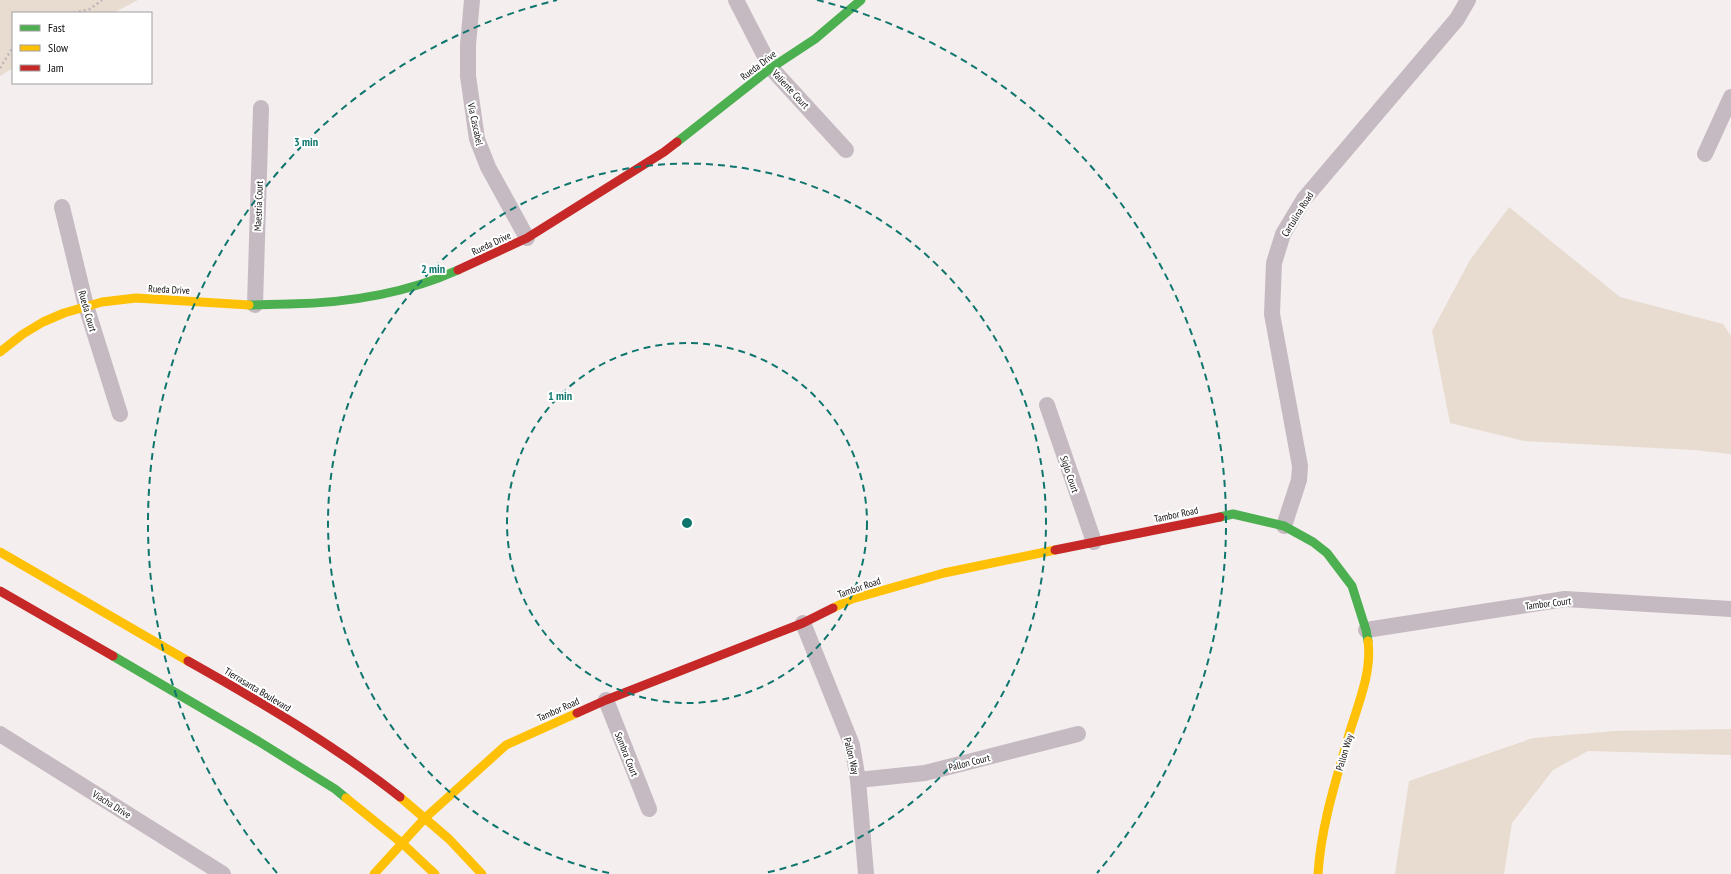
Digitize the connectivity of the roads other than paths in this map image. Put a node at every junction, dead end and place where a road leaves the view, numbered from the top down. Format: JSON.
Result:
{"nodes":[{"id":1,"x":472,"y":0,"type":"edge"},
{"id":2,"x":736,"y":0,"type":"edge"},
{"id":3,"x":861,"y":0,"type":"edge"},
{"id":4,"x":1468,"y":0,"type":"edge"},
{"id":5,"x":771,"y":68,"type":"junction"},
{"id":6,"x":1731,"y":97,"type":"edge"},
{"id":7,"x":261,"y":108,"type":"dead end"},
{"id":8,"x":846,"y":150,"type":"dead end"},
{"id":9,"x":1705,"y":154,"type":"dead end"},
{"id":10,"x":62,"y":207,"type":"dead end"},
{"id":11,"x":527,"y":238,"type":"junction"},
{"id":12,"x":255,"y":305,"type":"junction"},
{"id":13,"x":86,"y":306,"type":"junction"},
{"id":14,"x":0,"y":352,"type":"edge"},
{"id":15,"x":1047,"y":405,"type":"dead end"},
{"id":16,"x":120,"y":414,"type":"dead end"},
{"id":17,"x":1284,"y":526,"type":"junction"},
{"id":18,"x":1094,"y":542,"type":"junction"},
{"id":19,"x":0,"y":552,"type":"edge"},
{"id":20,"x":0,"y":591,"type":"edge"},
{"id":21,"x":1731,"y":609,"type":"edge"},
{"id":22,"x":803,"y":623,"type":"junction"},
{"id":23,"x":1366,"y":630,"type":"junction"},
{"id":24,"x":606,"y":700,"type":"junction"},
{"id":25,"x":0,"y":734,"type":"edge"},
{"id":26,"x":1078,"y":734,"type":"dead end"},
{"id":27,"x":858,"y":780,"type":"junction"},
{"id":28,"x":649,"y":809,"type":"dead end"},
{"id":29,"x":425,"y":818,"type":"junction"},
{"id":30,"x":403,"y":844,"type":"junction"},
{"id":31,"x":223,"y":874,"type":"edge"},
{"id":32,"x":374,"y":874,"type":"edge"},
{"id":33,"x":435,"y":874,"type":"edge"},
{"id":34,"x":482,"y":874,"type":"edge"},
{"id":35,"x":866,"y":874,"type":"edge"},
{"id":36,"x":1318,"y":874,"type":"edge"}],
"edges":[{"from":1,"to":11,"type":"street","name":"Via Cascabel"},
{"from":2,"to":5,"type":"street","name":"Valiente Court"},
{"from":3,"to":5,"type":"street","name":"Rueda Drive"},
{"from":4,"to":17,"type":"street","name":"Cartulina Road"},
{"from":5,"to":8,"type":"street","name":"Valiente Court"},
{"from":5,"to":11,"type":"street","name":"Rueda Drive"},
{"from":6,"to":9,"type":"street"},
{"from":7,"to":12,"type":"street","name":"Maestria Court"},
{"from":10,"to":13,"type":"street","name":"Rueda Court"},
{"from":11,"to":12,"type":"street","name":"Rueda Drive"},
{"from":12,"to":13,"type":"street","name":"Rueda Drive"},
{"from":13,"to":14,"type":"street","name":"Rueda Drive"},
{"from":13,"to":16,"type":"street","name":"Rueda Court"},
{"from":15,"to":18,"type":"street","name":"Siglo Court"},
{"from":17,"to":18,"type":"street","name":"Tambor Road"},
{"from":17,"to":23,"type":"street","name":"Tambor Road"},
{"from":18,"to":22,"type":"street","name":"Tambor Road"},
{"from":19,"to":29,"type":"street","name":"Tierrasanta Boulevard"},
{"from":20,"to":30,"type":"street"},
{"from":21,"to":23,"type":"street","name":"Tambor Court"},
{"from":22,"to":24,"type":"street","name":"Tambor Road"},
{"from":22,"to":27,"type":"street","name":"Pallon Way"},
{"from":23,"to":36,"type":"street","name":"Pallon Way"},
{"from":24,"to":28,"type":"street","name":"Sombra Court"},
{"from":24,"to":29,"type":"street","name":"Tambor Road"},
{"from":25,"to":31,"type":"street","name":"Viacha Drive"},
{"from":26,"to":27,"type":"street","name":"Pallon Court"},
{"from":27,"to":35,"type":"street","name":"Pallon Way"},
{"from":29,"to":30,"type":"street","name":"Tambor Road"},
{"from":29,"to":34,"type":"street","name":"Tierrasanta Boulevard"},
{"from":30,"to":32,"type":"street","name":"Tambor Road"},
{"from":30,"to":33,"type":"street"}]}
